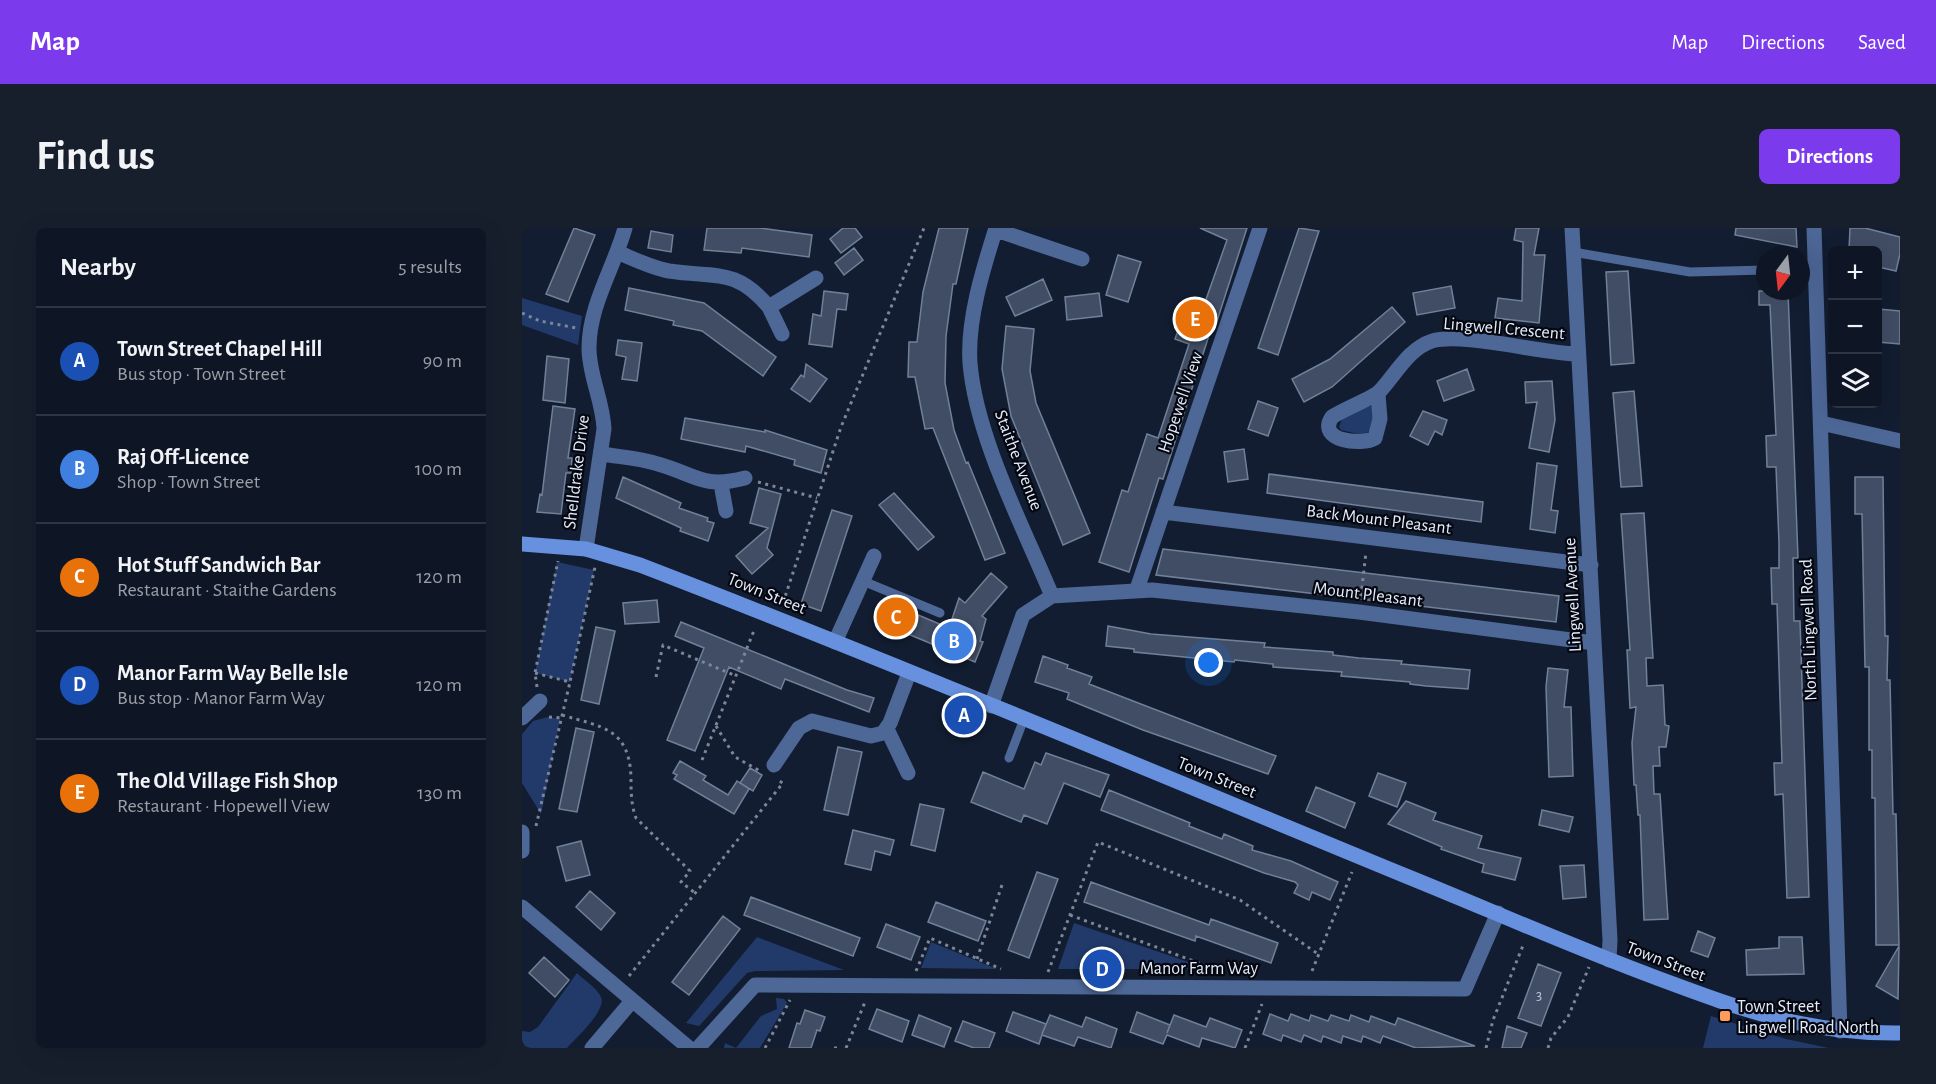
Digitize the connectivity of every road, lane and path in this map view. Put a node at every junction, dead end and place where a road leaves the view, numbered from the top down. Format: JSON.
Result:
{"nodes":[{"id":1,"x":625,"y":228,"type":"edge"},
{"id":2,"x":924,"y":228,"type":"edge"},
{"id":3,"x":1260,"y":228,"type":"edge"},
{"id":4,"x":1572,"y":228,"type":"edge"},
{"id":5,"x":1814,"y":228,"type":"edge"},
{"id":6,"x":996,"y":229,"type":"edge"},
{"id":7,"x":617,"y":252,"type":"junction"},
{"id":8,"x":1574,"y":252,"type":"junction"},
{"id":9,"x":1810,"y":255,"type":"edge"},
{"id":10,"x":1082,"y":259,"type":"dead end"},
{"id":11,"x":1756,"y":270,"type":"edge"},
{"id":12,"x":816,"y":278,"type":"dead end"},
{"id":13,"x":1810,"y":293,"type":"edge"},
{"id":14,"x":769,"y":307,"type":"junction"},
{"id":15,"x":522,"y":314,"type":"edge"},
{"id":16,"x":590,"y":331,"type":"junction"},
{"id":17,"x":782,"y":334,"type":"dead end"},
{"id":18,"x":1577,"y":354,"type":"junction"},
{"id":19,"x":1378,"y":394,"type":"dead end"},
{"id":20,"x":1821,"y":423,"type":"junction"},
{"id":21,"x":1900,"y":441,"type":"edge"},
{"id":22,"x":602,"y":454,"type":"junction"},
{"id":23,"x":745,"y":478,"type":"joint"},
{"id":24,"x":721,"y":484,"type":"junction"},
{"id":25,"x":817,"y":498,"type":"junction"},
{"id":26,"x":726,"y":511,"type":"dead end"},
{"id":27,"x":1162,"y":513,"type":"junction"},
{"id":28,"x":1368,"y":538,"type":"junction"},
{"id":29,"x":522,"y":544,"type":"edge"},
{"id":30,"x":561,"y":547,"type":"junction"},
{"id":31,"x":593,"y":550,"type":"junction"},
{"id":32,"x":874,"y":556,"type":"dead end"},
{"id":33,"x":1591,"y":565,"type":"junction"},
{"id":34,"x":863,"y":581,"type":"junction"},
{"id":35,"x":1137,"y":589,"type":"junction"},
{"id":36,"x":1052,"y":596,"type":"junction"},
{"id":37,"x":761,"y":612,"type":"junction"},
{"id":38,"x":1359,"y":612,"type":"junction"},
{"id":39,"x":940,"y":614,"type":"dead end"},
{"id":40,"x":778,"y":619,"type":"junction"},
{"id":41,"x":835,"y":642,"type":"junction"},
{"id":42,"x":1594,"y":643,"type":"junction"},
{"id":43,"x":535,"y":673,"type":"junction"},
{"id":44,"x":909,"y":673,"type":"junction"},
{"id":45,"x":736,"y":676,"type":"junction"},
{"id":46,"x":656,"y":677,"type":"dead end"},
{"id":47,"x":570,"y":681,"type":"junction"},
{"id":48,"x":540,"y":701,"type":"joint"},
{"id":49,"x":991,"y":706,"type":"junction"},
{"id":50,"x":562,"y":715,"type":"junction"},
{"id":51,"x":522,"y":718,"type":"edge"},
{"id":52,"x":1024,"y":720,"type":"junction"},
{"id":53,"x":716,"y":726,"type":"junction"},
{"id":54,"x":887,"y":729,"type":"junction"},
{"id":55,"x":1009,"y":758,"type":"dead end"},
{"id":56,"x":702,"y":759,"type":"dead end"},
{"id":57,"x":772,"y":773,"type":"junction"},
{"id":58,"x":908,"y":773,"type":"dead end"},
{"id":59,"x":523,"y":843,"type":"edge"},
{"id":60,"x":1359,"y":856,"type":"junction"},
{"id":61,"x":1002,"y":885,"type":"dead end"},
{"id":62,"x":695,"y":893,"type":"junction"},
{"id":63,"x":522,"y":907,"type":"edge"},
{"id":64,"x":1498,"y":914,"type":"junction"},
{"id":65,"x":1070,"y":915,"type":"junction"},
{"id":66,"x":1530,"y":928,"type":"junction"},
{"id":67,"x":1318,"y":954,"type":"junction"},
{"id":68,"x":1594,"y":954,"type":"junction"},
{"id":69,"x":977,"y":959,"type":"junction"},
{"id":70,"x":1609,"y":960,"type":"junction"},
{"id":71,"x":1010,"y":973,"type":"dead end"},
{"id":72,"x":798,"y":986,"type":"junction"},
{"id":73,"x":871,"y":986,"type":"junction"},
{"id":74,"x":910,"y":986,"type":"junction"},
{"id":75,"x":1042,"y":987,"type":"junction"},
{"id":76,"x":1215,"y":988,"type":"junction"},
{"id":77,"x":1268,"y":988,"type":"junction"},
{"id":78,"x":1305,"y":988,"type":"junction"},
{"id":79,"x":618,"y":989,"type":"junction"},
{"id":80,"x":632,"y":1001,"type":"junction"},
{"id":81,"x":1840,"y":1031,"type":"junction"},
{"id":82,"x":1900,"y":1033,"type":"edge"},
{"id":83,"x":592,"y":1048,"type":"edge"},
{"id":84,"x":689,"y":1048,"type":"edge"},
{"id":85,"x":698,"y":1048,"type":"edge"},
{"id":86,"x":765,"y":1048,"type":"edge"},
{"id":87,"x":846,"y":1048,"type":"edge"},
{"id":88,"x":1245,"y":1048,"type":"edge"},
{"id":89,"x":1486,"y":1048,"type":"edge"},
{"id":90,"x":1548,"y":1048,"type":"edge"}],
"edges":[{"from":1,"to":7,"type":"street","name":"Shelldrake Drive"},
{"from":2,"to":25,"type":"path"},
{"from":3,"to":27,"type":"street","name":"Hopewell View"},
{"from":4,"to":8,"type":"street","name":"Lingwell Avenue"},
{"from":5,"to":9,"type":"street","name":"North Lingwell Road"},
{"from":6,"to":10,"type":"street"},
{"from":6,"to":36,"type":"street","name":"Staithe Avenue"},
{"from":7,"to":14,"type":"street"},
{"from":7,"to":16,"type":"street","name":"Shelldrake Drive"},
{"from":8,"to":11,"type":"lane"},
{"from":8,"to":18,"type":"street","name":"Lingwell Avenue"},
{"from":12,"to":14,"type":"street"},
{"from":13,"to":20,"type":"street","name":"North Lingwell Road"},
{"from":14,"to":17,"type":"street"},
{"from":15,"to":16,"type":"path"},
{"from":16,"to":22,"type":"street","name":"Shelldrake Drive"},
{"from":18,"to":19,"type":"street","name":"Lingwell Crescent"},
{"from":18,"to":33,"type":"street","name":"Lingwell Avenue"},
{"from":20,"to":21,"type":"street"},
{"from":20,"to":81,"type":"street","name":"North Lingwell Road"},
{"from":22,"to":24,"type":"street"},
{"from":22,"to":31,"type":"street","name":"Shelldrake Drive"},
{"from":23,"to":24,"type":"street"},
{"from":23,"to":25,"type":"path"},
{"from":24,"to":26,"type":"street"},
{"from":25,"to":40,"type":"path"},
{"from":27,"to":28,"type":"street","name":"Back Mount Pleasant"},
{"from":27,"to":35,"type":"street","name":"Hopewell View"},
{"from":28,"to":33,"type":"street","name":"Back Mount Pleasant"},
{"from":28,"to":38,"type":"path"},
{"from":29,"to":30,"type":"street","name":"Town Street"},
{"from":30,"to":31,"type":"street","name":"Town Street"},
{"from":30,"to":43,"type":"path"},
{"from":31,"to":37,"type":"street","name":"Town Street"},
{"from":31,"to":47,"type":"path"},
{"from":32,"to":34,"type":"street"},
{"from":33,"to":42,"type":"street","name":"Lingwell Avenue"},
{"from":34,"to":39,"type":"lane"},
{"from":34,"to":41,"type":"street"},
{"from":35,"to":36,"type":"street","name":"Mount Pleasant"},
{"from":35,"to":38,"type":"street","name":"Mount Pleasant"},
{"from":36,"to":49,"type":"street"},
{"from":37,"to":40,"type":"street","name":"Town Street"},
{"from":37,"to":45,"type":"path"},
{"from":38,"to":42,"type":"street","name":"Mount Pleasant"},
{"from":40,"to":41,"type":"street","name":"Town Street"},
{"from":41,"to":44,"type":"street","name":"Town Street"},
{"from":42,"to":70,"type":"street","name":"Lingwell Avenue"},
{"from":43,"to":47,"type":"path"},
{"from":43,"to":48,"type":"path"},
{"from":44,"to":49,"type":"street","name":"Town Street"},
{"from":44,"to":54,"type":"street"},
{"from":45,"to":46,"type":"path"},
{"from":45,"to":53,"type":"path"},
{"from":47,"to":50,"type":"path"},
{"from":48,"to":51,"type":"street"},
{"from":49,"to":52,"type":"street","name":"Town Street"},
{"from":50,"to":59,"type":"path"},
{"from":50,"to":62,"type":"path"},
{"from":52,"to":55,"type":"lane"},
{"from":52,"to":60,"type":"street","name":"Town Street"},
{"from":53,"to":56,"type":"path"},
{"from":53,"to":57,"type":"path"},
{"from":54,"to":57,"type":"street"},
{"from":54,"to":58,"type":"street"},
{"from":57,"to":62,"type":"path"},
{"from":60,"to":64,"type":"street","name":"Town Street"},
{"from":60,"to":67,"type":"path"},
{"from":61,"to":69,"type":"path"},
{"from":62,"to":79,"type":"path"},
{"from":63,"to":79,"type":"street"},
{"from":64,"to":66,"type":"street","name":"Town Street"},
{"from":64,"to":78,"type":"street","name":"Manor Farm Way"},
{"from":65,"to":67,"type":"path"},
{"from":65,"to":75,"type":"path"},
{"from":65,"to":76,"type":"path"},
{"from":66,"to":68,"type":"street","name":"Town Street"},
{"from":66,"to":89,"type":"path"},
{"from":67,"to":78,"type":"path"},
{"from":68,"to":70,"type":"street","name":"Town Street"},
{"from":68,"to":90,"type":"path"},
{"from":69,"to":71,"type":"path"},
{"from":69,"to":74,"type":"path"},
{"from":70,"to":81,"type":"street","name":"Town Street"},
{"from":72,"to":73,"type":"street","name":"Manor Farm Way"},
{"from":72,"to":85,"type":"street","name":"Manor Farm Way"},
{"from":72,"to":86,"type":"path"},
{"from":73,"to":74,"type":"street","name":"Manor Farm Way"},
{"from":73,"to":87,"type":"path"},
{"from":74,"to":75,"type":"street","name":"Manor Farm Way"},
{"from":75,"to":76,"type":"street","name":"Manor Farm Way"},
{"from":76,"to":77,"type":"street","name":"Manor Farm Way"},
{"from":77,"to":78,"type":"street","name":"Manor Farm Way"},
{"from":77,"to":88,"type":"path"},
{"from":79,"to":80,"type":"street"},
{"from":80,"to":83,"type":"street"},
{"from":80,"to":84,"type":"street"},
{"from":81,"to":82,"type":"street","name":"Town Street"}]}
